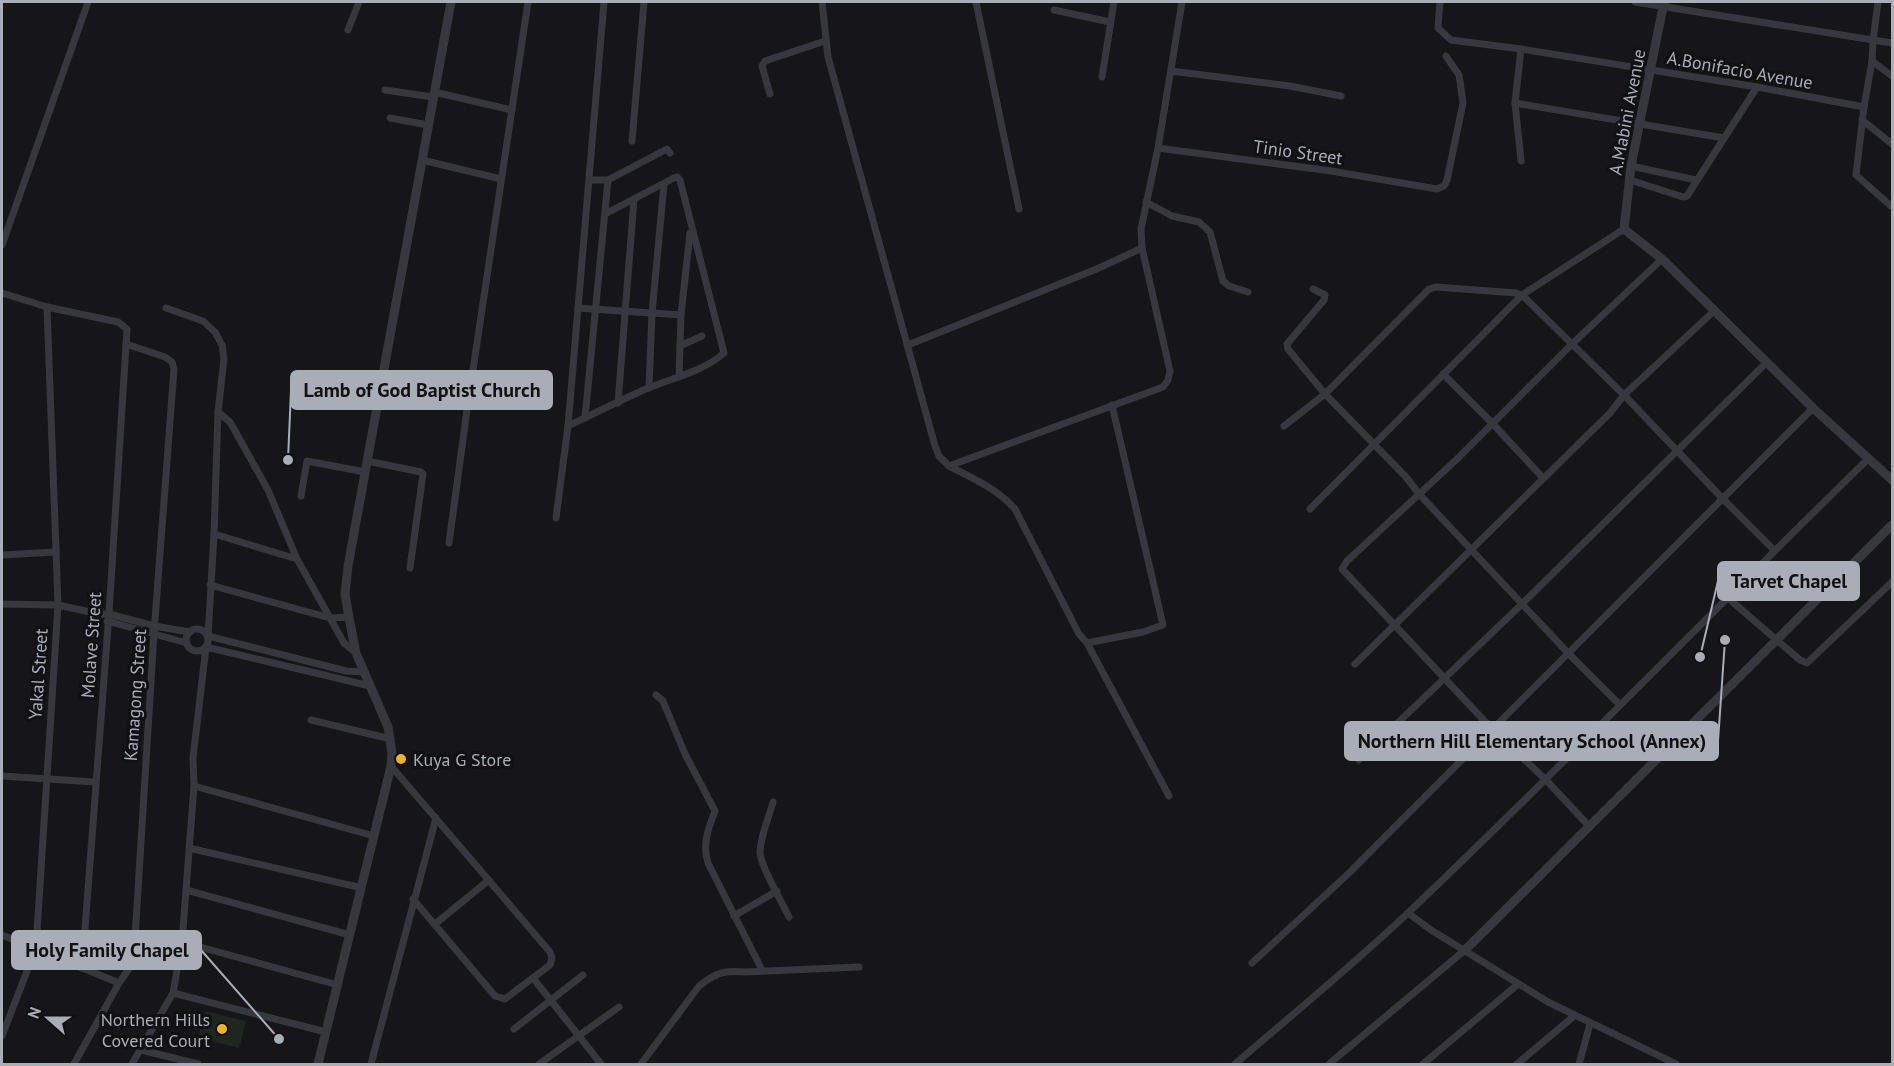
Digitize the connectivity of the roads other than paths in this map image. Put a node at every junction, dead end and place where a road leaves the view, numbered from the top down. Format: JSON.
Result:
{"nodes":[{"id":1,"x":88,"y":2,"type":"edge"},
{"id":2,"x":359,"y":2,"type":"edge"},
{"id":3,"x":451,"y":2,"type":"edge"},
{"id":4,"x":528,"y":2,"type":"edge"},
{"id":5,"x":604,"y":2,"type":"edge"},
{"id":6,"x":644,"y":2,"type":"edge"},
{"id":7,"x":822,"y":2,"type":"edge"},
{"id":8,"x":976,"y":2,"type":"edge"},
{"id":9,"x":1114,"y":2,"type":"edge"},
{"id":10,"x":1182,"y":2,"type":"edge"},
{"id":11,"x":1440,"y":2,"type":"edge"},
{"id":12,"x":1635,"y":2,"type":"edge"},
{"id":13,"x":1878,"y":2,"type":"edge"},
{"id":14,"x":1664,"y":4,"type":"edge"},
{"id":15,"x":1054,"y":10,"type":"dead end"},
{"id":16,"x":1110,"y":22,"type":"junction"},
{"id":17,"x":348,"y":30,"type":"dead end"},
{"id":18,"x":825,"y":41,"type":"junction"},
{"id":19,"x":1873,"y":41,"type":"junction"},
{"id":20,"x":1893,"y":43,"type":"edge"},
{"id":21,"x":1521,"y":49,"type":"junction"},
{"id":22,"x":1446,"y":56,"type":"dead end"},
{"id":23,"x":1872,"y":61,"type":"junction"},
{"id":24,"x":1171,"y":71,"type":"junction"},
{"id":25,"x":1651,"y":71,"type":"junction"},
{"id":26,"x":1893,"y":76,"type":"edge"},
{"id":27,"x":1102,"y":77,"type":"dead end"},
{"id":28,"x":1757,"y":87,"type":"junction"},
{"id":29,"x":385,"y":90,"type":"dead end"},
{"id":30,"x":434,"y":94,"type":"junction"},
{"id":31,"x":770,"y":94,"type":"dead end"},
{"id":32,"x":1341,"y":96,"type":"dead end"},
{"id":33,"x":1515,"y":104,"type":"junction"},
{"id":34,"x":1863,"y":107,"type":"junction"},
{"id":35,"x":512,"y":110,"type":"junction"},
{"id":36,"x":390,"y":118,"type":"dead end"},
{"id":37,"x":1862,"y":120,"type":"junction"},
{"id":38,"x":1640,"y":123,"type":"junction"},
{"id":39,"x":428,"y":125,"type":"junction"},
{"id":40,"x":1725,"y":138,"type":"junction"},
{"id":41,"x":632,"y":141,"type":"dead end"},
{"id":42,"x":1893,"y":144,"type":"edge"},
{"id":43,"x":1158,"y":148,"type":"junction"},
{"id":44,"x":670,"y":153,"type":"dead end"},
{"id":45,"x":422,"y":160,"type":"junction"},
{"id":46,"x":1521,"y":161,"type":"dead end"},
{"id":47,"x":1631,"y":166,"type":"junction"},
{"id":48,"x":501,"y":179,"type":"junction"},
{"id":49,"x":590,"y":180,"type":"junction"},
{"id":50,"x":608,"y":180,"type":"junction"},
{"id":51,"x":1630,"y":180,"type":"junction"},
{"id":52,"x":1696,"y":180,"type":"junction"},
{"id":53,"x":664,"y":184,"type":"junction"},
{"id":54,"x":634,"y":199,"type":"junction"},
{"id":55,"x":1146,"y":202,"type":"junction"},
{"id":56,"x":1893,"y":207,"type":"edge"},
{"id":57,"x":1019,"y":209,"type":"dead end"},
{"id":58,"x":605,"y":214,"type":"junction"},
{"id":59,"x":690,"y":227,"type":"junction"},
{"id":60,"x":1624,"y":229,"type":"junction"},
{"id":61,"x":2,"y":245,"type":"edge"},
{"id":62,"x":1142,"y":248,"type":"junction"},
{"id":63,"x":1662,"y":259,"type":"junction"},
{"id":64,"x":1313,"y":289,"type":"dead end"},
{"id":65,"x":1248,"y":292,"type":"dead end"},
{"id":66,"x":2,"y":293,"type":"edge"},
{"id":67,"x":1522,"y":295,"type":"junction"},
{"id":68,"x":47,"y":306,"type":"junction"},
{"id":69,"x":166,"y":308,"type":"dead end"},
{"id":70,"x":579,"y":308,"type":"junction"},
{"id":71,"x":596,"y":309,"type":"junction"},
{"id":72,"x":1715,"y":310,"type":"junction"},
{"id":73,"x":625,"y":311,"type":"junction"},
{"id":74,"x":652,"y":313,"type":"junction"},
{"id":75,"x":681,"y":315,"type":"junction"},
{"id":76,"x":702,"y":336,"type":"dead end"},
{"id":77,"x":1572,"y":344,"type":"junction"},
{"id":78,"x":126,"y":345,"type":"junction"},
{"id":79,"x":908,"y":345,"type":"junction"},
{"id":80,"x":680,"y":346,"type":"junction"},
{"id":81,"x":1766,"y":363,"type":"junction"},
{"id":82,"x":1443,"y":374,"type":"junction"},
{"id":83,"x":679,"y":377,"type":"junction"},
{"id":84,"x":649,"y":388,"type":"junction"},
{"id":85,"x":1325,"y":394,"type":"junction"},
{"id":86,"x":1624,"y":395,"type":"junction"},
{"id":87,"x":618,"y":403,"type":"junction"},
{"id":88,"x":1112,"y":405,"type":"junction"},
{"id":89,"x":1813,"y":408,"type":"junction"},
{"id":90,"x":218,"y":412,"type":"junction"},
{"id":91,"x":585,"y":418,"type":"junction"},
{"id":92,"x":1492,"y":423,"type":"junction"},
{"id":93,"x":568,"y":426,"type":"junction"},
{"id":94,"x":1284,"y":426,"type":"dead end"},
{"id":95,"x":1374,"y":444,"type":"junction"},
{"id":96,"x":1677,"y":449,"type":"junction"},
{"id":97,"x":1868,"y":459,"type":"junction"},
{"id":98,"x":367,"y":460,"type":"junction"},
{"id":99,"x":949,"y":466,"type":"junction"},
{"id":100,"x":364,"y":472,"type":"junction"},
{"id":101,"x":1543,"y":478,"type":"junction"},
{"id":102,"x":1893,"y":480,"type":"edge"},
{"id":103,"x":1419,"y":494,"type":"junction"},
{"id":104,"x":302,"y":496,"type":"dead end"},
{"id":105,"x":1723,"y":499,"type":"junction"},
{"id":106,"x":1310,"y":509,"type":"dead end"},
{"id":107,"x":556,"y":518,"type":"dead end"},
{"id":108,"x":1893,"y":525,"type":"edge"},
{"id":109,"x":214,"y":534,"type":"junction"},
{"id":110,"x":449,"y":543,"type":"dead end"},
{"id":111,"x":1470,"y":548,"type":"junction"},
{"id":112,"x":1774,"y":550,"type":"junction"},
{"id":113,"x":56,"y":552,"type":"junction"},
{"id":114,"x":2,"y":555,"type":"edge"},
{"id":115,"x":297,"y":559,"type":"junction"},
{"id":116,"x":410,"y":568,"type":"dead end"},
{"id":117,"x":1893,"y":582,"type":"edge"},
{"id":118,"x":210,"y":585,"type":"junction"},
{"id":119,"x":1728,"y":598,"type":"junction"},
{"id":120,"x":2,"y":604,"type":"edge"},
{"id":121,"x":1521,"y":604,"type":"junction"},
{"id":122,"x":58,"y":605,"type":"junction"},
{"id":123,"x":106,"y":614,"type":"junction"},
{"id":124,"x":349,"y":617,"type":"junction"},
{"id":125,"x":330,"y":618,"type":"junction"},
{"id":126,"x":109,"y":622,"type":"junction"},
{"id":127,"x":1394,"y":623,"type":"junction"},
{"id":128,"x":154,"y":630,"type":"junction"},
{"id":129,"x":190,"y":632,"type":"junction"},
{"id":130,"x":208,"y":636,"type":"junction"},
{"id":131,"x":1777,"y":640,"type":"junction"},
{"id":132,"x":187,"y":643,"type":"junction"},
{"id":133,"x":1087,"y":643,"type":"junction"},
{"id":134,"x":206,"y":646,"type":"junction"},
{"id":135,"x":356,"y":653,"type":"junction"},
{"id":136,"x":1569,"y":654,"type":"junction"},
{"id":137,"x":1355,"y":664,"type":"dead end"},
{"id":138,"x":365,"y":672,"type":"junction"},
{"id":139,"x":1444,"y":677,"type":"junction"},
{"id":140,"x":370,"y":686,"type":"junction"},
{"id":141,"x":656,"y":695,"type":"dead end"},
{"id":142,"x":1620,"y":705,"type":"junction"},
{"id":143,"x":311,"y":720,"type":"dead end"},
{"id":144,"x":1492,"y":729,"type":"junction"},
{"id":145,"x":391,"y":739,"type":"junction"},
{"id":146,"x":1359,"y":760,"type":"dead end"},
{"id":147,"x":391,"y":766,"type":"junction"},
{"id":148,"x":2,"y":776,"type":"edge"},
{"id":149,"x":46,"y":779,"type":"junction"},
{"id":150,"x":1545,"y":780,"type":"junction"},
{"id":151,"x":95,"y":782,"type":"junction"},
{"id":152,"x":194,"y":786,"type":"junction"},
{"id":153,"x":1169,"y":796,"type":"dead end"},
{"id":154,"x":773,"y":802,"type":"dead end"},
{"id":155,"x":436,"y":818,"type":"junction"},
{"id":156,"x":1588,"y":825,"type":"junction"},
{"id":157,"x":374,"y":836,"type":"junction"},
{"id":158,"x":189,"y":848,"type":"junction"},
{"id":159,"x":489,"y":880,"type":"junction"},
{"id":160,"x":362,"y":888,"type":"junction"},
{"id":161,"x":186,"y":890,"type":"junction"},
{"id":162,"x":777,"y":891,"type":"junction"},
{"id":163,"x":413,"y":899,"type":"junction"},
{"id":164,"x":1408,"y":913,"type":"junction"},
{"id":165,"x":734,"y":916,"type":"junction"},
{"id":166,"x":789,"y":917,"type":"dead end"},
{"id":167,"x":435,"y":924,"type":"junction"},
{"id":168,"x":2,"y":934,"type":"edge"},
{"id":169,"x":350,"y":935,"type":"junction"},
{"id":170,"x":182,"y":942,"type":"junction"},
{"id":171,"x":36,"y":948,"type":"junction"},
{"id":172,"x":1465,"y":950,"type":"junction"},
{"id":173,"x":1252,"y":963,"type":"dead end"},
{"id":174,"x":82,"y":968,"type":"junction"},
{"id":175,"x":859,"y":968,"type":"dead end"},
{"id":176,"x":762,"y":970,"type":"junction"},
{"id":177,"x":583,"y":975,"type":"dead end"},
{"id":178,"x":533,"y":978,"type":"junction"},
{"id":179,"x":119,"y":983,"type":"junction"},
{"id":180,"x":338,"y":985,"type":"junction"},
{"id":181,"x":1517,"y":985,"type":"junction"},
{"id":182,"x":173,"y":993,"type":"junction"},
{"id":183,"x":549,"y":1000,"type":"junction"},
{"id":184,"x":619,"y":1006,"type":"dead end"},
{"id":185,"x":1574,"y":1016,"type":"junction"},
{"id":186,"x":1590,"y":1024,"type":"junction"},
{"id":187,"x":514,"y":1029,"type":"dead end"},
{"id":188,"x":326,"y":1032,"type":"junction"},
{"id":189,"x":579,"y":1034,"type":"junction"},
{"id":190,"x":2,"y":1036,"type":"edge"},
{"id":191,"x":141,"y":1050,"type":"junction"},
{"id":192,"x":74,"y":1065,"type":"edge"},
{"id":193,"x":132,"y":1065,"type":"edge"},
{"id":194,"x":198,"y":1065,"type":"edge"},
{"id":195,"x":318,"y":1065,"type":"edge"},
{"id":196,"x":371,"y":1065,"type":"edge"},
{"id":197,"x":539,"y":1065,"type":"edge"},
{"id":198,"x":602,"y":1065,"type":"edge"},
{"id":199,"x":641,"y":1065,"type":"edge"},
{"id":200,"x":1234,"y":1065,"type":"edge"},
{"id":201,"x":1329,"y":1065,"type":"edge"},
{"id":202,"x":1423,"y":1065,"type":"edge"},
{"id":203,"x":1518,"y":1065,"type":"edge"},
{"id":204,"x":1579,"y":1065,"type":"edge"},
{"id":205,"x":1676,"y":1065,"type":"edge"}],
"edges":[{"from":1,"to":61,"type":"street"},
{"from":2,"to":17,"type":"street"},
{"from":3,"to":30,"type":"street"},
{"from":4,"to":35,"type":"street"},
{"from":5,"to":49,"type":"street"},
{"from":6,"to":41,"type":"street"},
{"from":7,"to":18,"type":"street"},
{"from":8,"to":57,"type":"street"},
{"from":9,"to":16,"type":"street"},
{"from":10,"to":24,"type":"street"},
{"from":11,"to":21,"type":"street","name":"A.Bonifacio Avenue"},
{"from":12,"to":14,"type":"street"},
{"from":13,"to":19,"type":"street"},
{"from":14,"to":19,"type":"street"},
{"from":14,"to":25,"type":"street","name":"A.Mabini Avenue"},
{"from":15,"to":16,"type":"street"},
{"from":16,"to":27,"type":"street"},
{"from":18,"to":31,"type":"street"},
{"from":18,"to":79,"type":"street"},
{"from":19,"to":20,"type":"street"},
{"from":19,"to":23,"type":"street"},
{"from":21,"to":25,"type":"street","name":"A.Bonifacio Avenue"},
{"from":21,"to":33,"type":"street"},
{"from":22,"to":43,"type":"street","name":"Tinio Street"},
{"from":23,"to":26,"type":"street"},
{"from":23,"to":34,"type":"street"},
{"from":24,"to":32,"type":"street"},
{"from":24,"to":43,"type":"street"},
{"from":25,"to":28,"type":"street","name":"A.Bonifacio Avenue"},
{"from":25,"to":38,"type":"street","name":"A.Mabini Avenue"},
{"from":28,"to":34,"type":"street","name":"A.Bonifacio Avenue"},
{"from":28,"to":40,"type":"street"},
{"from":29,"to":30,"type":"street"},
{"from":30,"to":35,"type":"street"},
{"from":30,"to":39,"type":"street"},
{"from":33,"to":38,"type":"street"},
{"from":33,"to":46,"type":"street"},
{"from":34,"to":37,"type":"street"},
{"from":35,"to":48,"type":"street"},
{"from":36,"to":39,"type":"street"},
{"from":37,"to":42,"type":"street"},
{"from":37,"to":56,"type":"street"},
{"from":38,"to":40,"type":"street"},
{"from":38,"to":47,"type":"street","name":"A.Mabini Avenue"},
{"from":39,"to":45,"type":"street"},
{"from":40,"to":52,"type":"street"},
{"from":43,"to":55,"type":"street"},
{"from":44,"to":50,"type":"street"},
{"from":45,"to":48,"type":"street"},
{"from":45,"to":98,"type":"street"},
{"from":47,"to":51,"type":"street","name":"A.Mabini Avenue"},
{"from":47,"to":52,"type":"street"},
{"from":48,"to":110,"type":"street"},
{"from":49,"to":50,"type":"street"},
{"from":49,"to":70,"type":"street"},
{"from":50,"to":58,"type":"street"},
{"from":51,"to":52,"type":"street"},
{"from":51,"to":60,"type":"street","name":"A.Mabini Avenue"},
{"from":53,"to":54,"type":"street"},
{"from":53,"to":59,"type":"street"},
{"from":53,"to":74,"type":"street"},
{"from":54,"to":58,"type":"street"},
{"from":54,"to":73,"type":"street"},
{"from":55,"to":62,"type":"street"},
{"from":55,"to":65,"type":"street"},
{"from":58,"to":71,"type":"street"},
{"from":59,"to":75,"type":"street"},
{"from":59,"to":83,"type":"street"},
{"from":60,"to":63,"type":"street"},
{"from":60,"to":67,"type":"street"},
{"from":62,"to":79,"type":"street"},
{"from":62,"to":88,"type":"street"},
{"from":63,"to":72,"type":"street"},
{"from":63,"to":77,"type":"street"},
{"from":64,"to":85,"type":"street"},
{"from":66,"to":68,"type":"street"},
{"from":67,"to":77,"type":"street"},
{"from":67,"to":82,"type":"street"},
{"from":67,"to":85,"type":"street"},
{"from":68,"to":78,"type":"street","name":"Molave Street"},
{"from":68,"to":113,"type":"street","name":"Yakal Street"},
{"from":69,"to":90,"type":"street"},
{"from":70,"to":71,"type":"street"},
{"from":70,"to":93,"type":"street"},
{"from":71,"to":73,"type":"street"},
{"from":71,"to":91,"type":"street"},
{"from":72,"to":81,"type":"street"},
{"from":72,"to":86,"type":"street"},
{"from":73,"to":74,"type":"street"},
{"from":73,"to":87,"type":"street"},
{"from":74,"to":75,"type":"street"},
{"from":74,"to":84,"type":"street"},
{"from":75,"to":80,"type":"street"},
{"from":76,"to":80,"type":"street"},
{"from":77,"to":86,"type":"street"},
{"from":77,"to":92,"type":"street"},
{"from":78,"to":123,"type":"street","name":"Molave Street"},
{"from":78,"to":128,"type":"street","name":"Kamagong Street"},
{"from":79,"to":99,"type":"street"},
{"from":80,"to":83,"type":"street"},
{"from":81,"to":89,"type":"street"},
{"from":81,"to":96,"type":"street"},
{"from":82,"to":92,"type":"street"},
{"from":82,"to":95,"type":"street"},
{"from":83,"to":84,"type":"street"},
{"from":84,"to":87,"type":"street"},
{"from":85,"to":94,"type":"street"},
{"from":85,"to":95,"type":"street"},
{"from":86,"to":96,"type":"street"},
{"from":86,"to":101,"type":"street"},
{"from":87,"to":91,"type":"street"},
{"from":88,"to":99,"type":"street"},
{"from":88,"to":133,"type":"street"},
{"from":89,"to":97,"type":"street"},
{"from":89,"to":105,"type":"street"},
{"from":90,"to":109,"type":"street"},
{"from":90,"to":115,"type":"street"},
{"from":91,"to":93,"type":"street"},
{"from":92,"to":101,"type":"street"},
{"from":92,"to":103,"type":"street"},
{"from":93,"to":107,"type":"street"},
{"from":95,"to":103,"type":"street"},
{"from":95,"to":106,"type":"street"},
{"from":96,"to":105,"type":"street"},
{"from":96,"to":121,"type":"street"},
{"from":97,"to":102,"type":"street"},
{"from":97,"to":112,"type":"street"},
{"from":98,"to":100,"type":"street"},
{"from":98,"to":116,"type":"street"},
{"from":99,"to":133,"type":"street"},
{"from":100,"to":104,"type":"street"},
{"from":100,"to":124,"type":"street"},
{"from":101,"to":111,"type":"street"},
{"from":103,"to":111,"type":"street"},
{"from":103,"to":127,"type":"street"},
{"from":105,"to":112,"type":"street"},
{"from":105,"to":136,"type":"street"},
{"from":108,"to":131,"type":"street"},
{"from":109,"to":115,"type":"street"},
{"from":109,"to":118,"type":"street"},
{"from":111,"to":121,"type":"street"},
{"from":111,"to":127,"type":"street"},
{"from":112,"to":119,"type":"street"},
{"from":113,"to":114,"type":"street"},
{"from":113,"to":122,"type":"street","name":"Yakal Street"},
{"from":115,"to":125,"type":"street"},
{"from":117,"to":131,"type":"street"},
{"from":118,"to":125,"type":"street"},
{"from":118,"to":130,"type":"street"},
{"from":119,"to":131,"type":"street"},
{"from":119,"to":142,"type":"street"},
{"from":120,"to":122,"type":"street"},
{"from":121,"to":136,"type":"street"},
{"from":121,"to":139,"type":"street"},
{"from":122,"to":123,"type":"street"},
{"from":122,"to":149,"type":"street","name":"Yakal Street"},
{"from":123,"to":126,"type":"street"},
{"from":123,"to":128,"type":"street"},
{"from":124,"to":125,"type":"street"},
{"from":124,"to":135,"type":"street"},
{"from":125,"to":135,"type":"street"},
{"from":126,"to":128,"type":"street"},
{"from":126,"to":151,"type":"street","name":"Molave Street"},
{"from":127,"to":137,"type":"street"},
{"from":127,"to":139,"type":"street"},
{"from":128,"to":129,"type":"street"},
{"from":128,"to":132,"type":"street"},
{"from":128,"to":179,"type":"street","name":"Kamagong Street"},
{"from":129,"to":130,"type":"street"},
{"from":129,"to":132,"type":"street"},
{"from":130,"to":134,"type":"street"},
{"from":130,"to":138,"type":"street"},
{"from":131,"to":156,"type":"street"},
{"from":132,"to":134,"type":"street"},
{"from":133,"to":153,"type":"street"},
{"from":134,"to":140,"type":"street"},
{"from":134,"to":152,"type":"street"},
{"from":135,"to":138,"type":"street"},
{"from":136,"to":142,"type":"street"},
{"from":136,"to":144,"type":"street"},
{"from":138,"to":140,"type":"street"},
{"from":139,"to":144,"type":"street"},
{"from":139,"to":146,"type":"street"},
{"from":140,"to":145,"type":"street"},
{"from":141,"to":165,"type":"street"},
{"from":142,"to":150,"type":"street"},
{"from":143,"to":145,"type":"street"},
{"from":144,"to":150,"type":"street"},
{"from":144,"to":173,"type":"street"},
{"from":145,"to":147,"type":"street"},
{"from":147,"to":155,"type":"street"},
{"from":147,"to":157,"type":"street"},
{"from":148,"to":149,"type":"street"},
{"from":149,"to":151,"type":"street"},
{"from":149,"to":171,"type":"street","name":"Yakal Street"},
{"from":150,"to":156,"type":"street"},
{"from":150,"to":164,"type":"street"},
{"from":151,"to":174,"type":"street","name":"Molave Street"},
{"from":152,"to":157,"type":"street"},
{"from":152,"to":158,"type":"street"},
{"from":154,"to":162,"type":"street"},
{"from":155,"to":159,"type":"street"},
{"from":155,"to":163,"type":"street"},
{"from":156,"to":172,"type":"street"},
{"from":157,"to":160,"type":"street"},
{"from":158,"to":160,"type":"street"},
{"from":158,"to":161,"type":"street"},
{"from":159,"to":167,"type":"street"},
{"from":159,"to":178,"type":"street"},
{"from":160,"to":169,"type":"street"},
{"from":161,"to":169,"type":"street"},
{"from":161,"to":170,"type":"street"},
{"from":162,"to":165,"type":"street"},
{"from":162,"to":166,"type":"street"},
{"from":163,"to":167,"type":"street"},
{"from":163,"to":196,"type":"street"},
{"from":164,"to":172,"type":"street"},
{"from":164,"to":200,"type":"street"},
{"from":165,"to":176,"type":"street"},
{"from":167,"to":178,"type":"street"},
{"from":168,"to":171,"type":"street"},
{"from":169,"to":180,"type":"street"},
{"from":170,"to":180,"type":"street"},
{"from":170,"to":182,"type":"street"},
{"from":171,"to":174,"type":"street"},
{"from":171,"to":190,"type":"street","name":"Yakal Street"},
{"from":172,"to":181,"type":"street"},
{"from":172,"to":201,"type":"street"},
{"from":174,"to":179,"type":"street"},
{"from":175,"to":176,"type":"street"},
{"from":176,"to":199,"type":"street"},
{"from":177,"to":183,"type":"street"},
{"from":178,"to":183,"type":"street"},
{"from":179,"to":192,"type":"street","name":"Kamagong Street"},
{"from":180,"to":188,"type":"street"},
{"from":181,"to":185,"type":"street"},
{"from":181,"to":202,"type":"street"},
{"from":182,"to":188,"type":"street"},
{"from":182,"to":191,"type":"street"},
{"from":183,"to":187,"type":"street"},
{"from":183,"to":189,"type":"street"},
{"from":184,"to":189,"type":"street"},
{"from":185,"to":186,"type":"street"},
{"from":185,"to":203,"type":"street"},
{"from":186,"to":204,"type":"street"},
{"from":186,"to":205,"type":"street"},
{"from":188,"to":195,"type":"street"},
{"from":189,"to":197,"type":"street"},
{"from":189,"to":198,"type":"street"},
{"from":191,"to":193,"type":"street"},
{"from":191,"to":194,"type":"street"}]}
